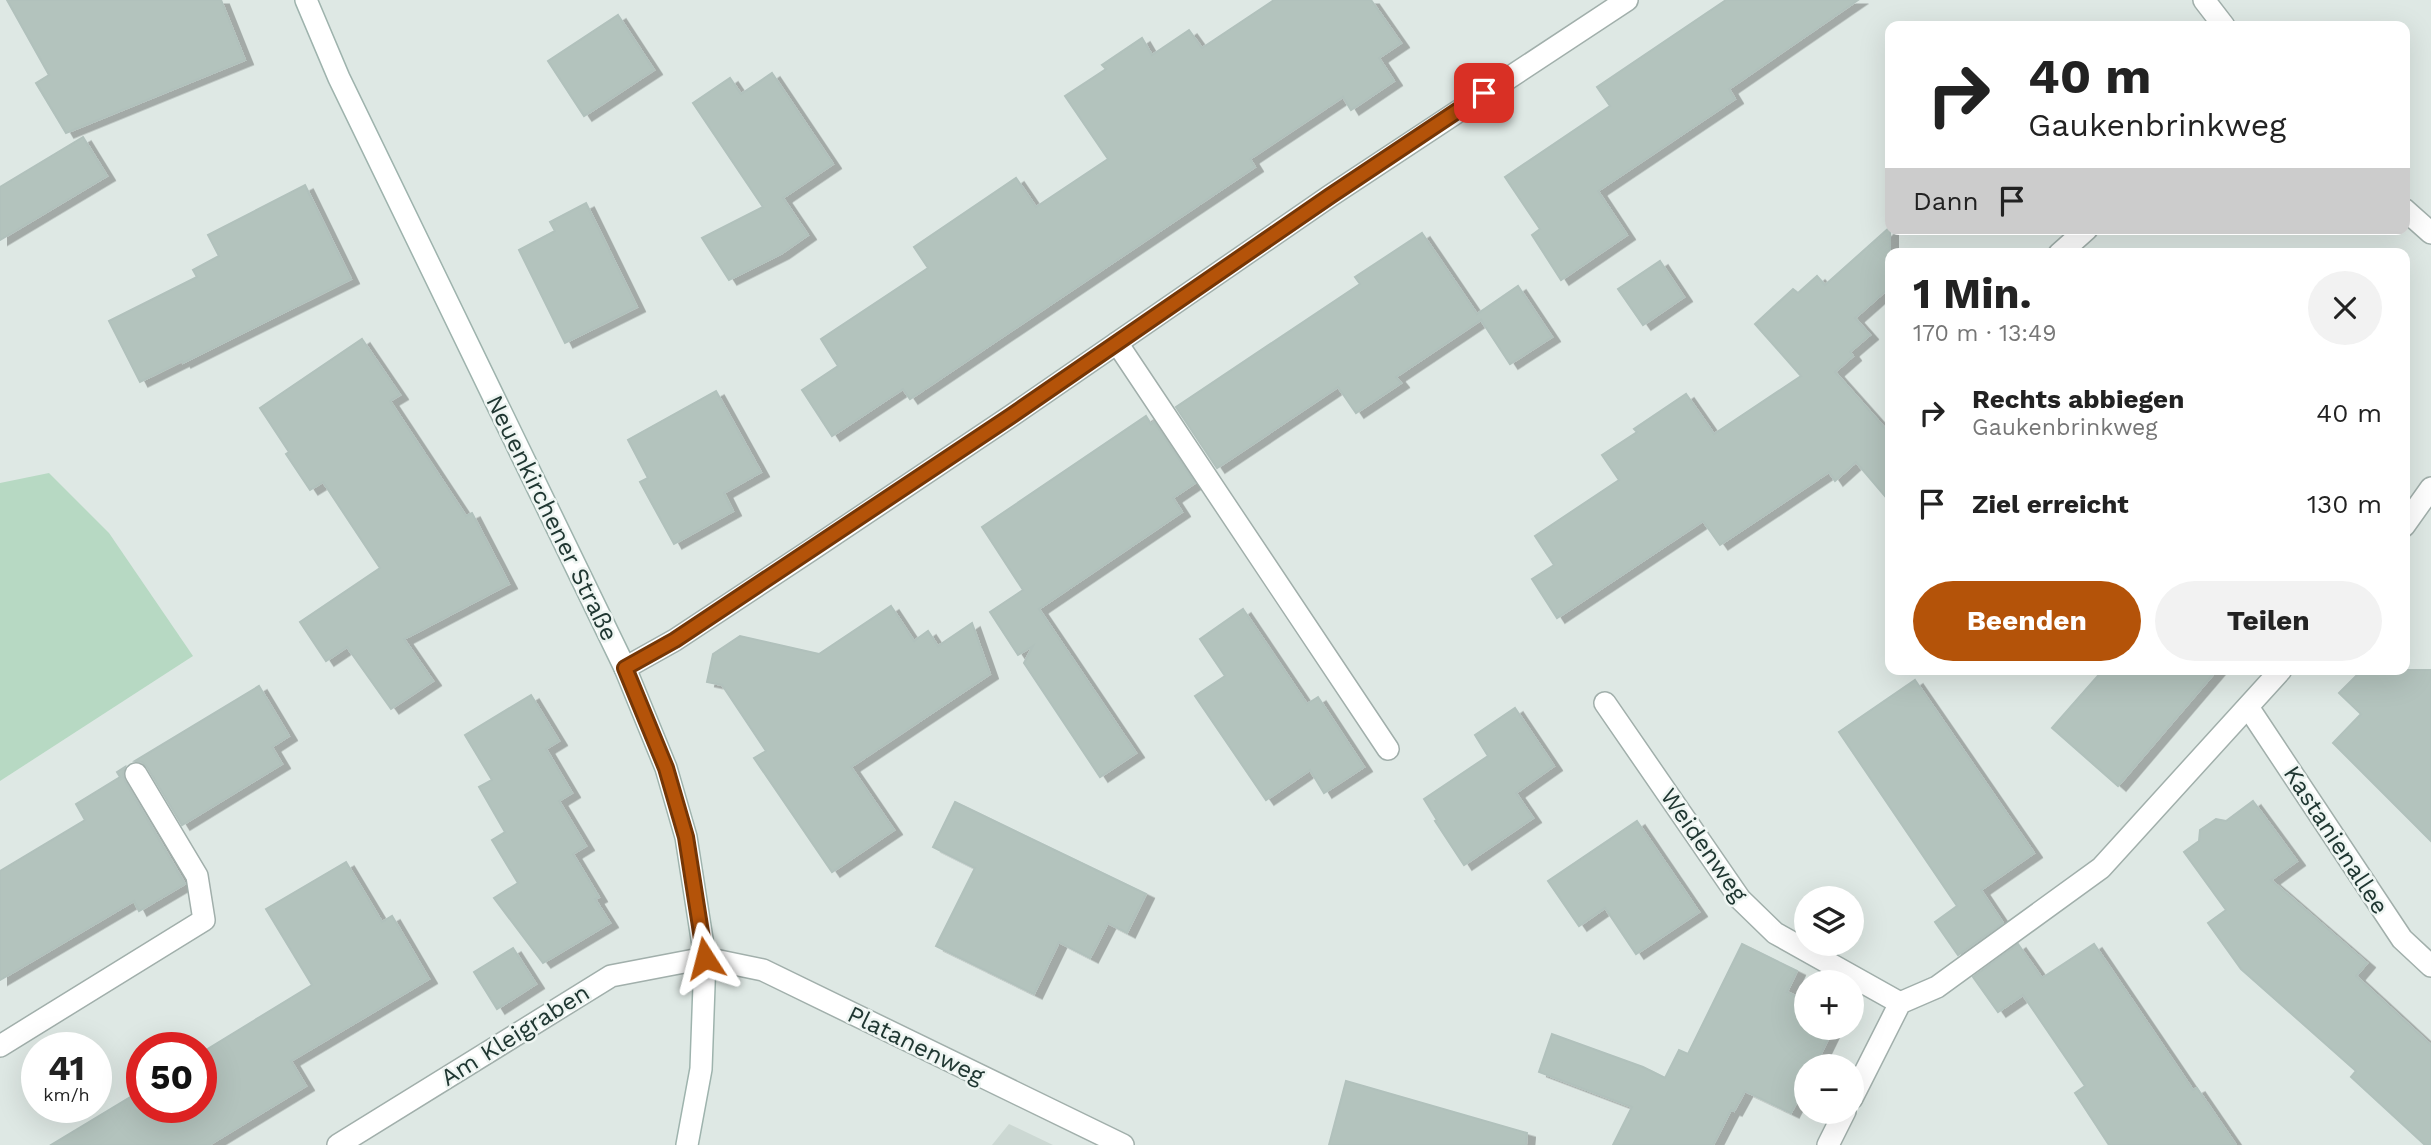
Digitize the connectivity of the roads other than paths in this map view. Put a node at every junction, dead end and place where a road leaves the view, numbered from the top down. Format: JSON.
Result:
{"nodes":[{"id":1,"x":306,"y":0,"type":"edge"},
{"id":2,"x":1627,"y":0,"type":"edge"},
{"id":3,"x":2204,"y":0,"type":"edge"},
{"id":4,"x":2220,"y":21,"type":"edge"},
{"id":5,"x":2410,"y":214,"type":"edge"},
{"id":6,"x":2431,"y":233,"type":"edge"},
{"id":7,"x":2080,"y":235,"type":"edge"},
{"id":8,"x":2066,"y":248,"type":"edge"},
{"id":9,"x":1117,"y":343,"type":"junction"},
{"id":10,"x":2431,"y":488,"type":"edge"},
{"id":11,"x":2410,"y":518,"type":"edge"},
{"id":12,"x":625,"y":668,"type":"junction"},
{"id":13,"x":2277,"y":675,"type":"edge"},
{"id":14,"x":1605,"y":703,"type":"dead end"},
{"id":15,"x":2248,"y":707,"type":"junction"},
{"id":16,"x":1388,"y":749,"type":"dead end"},
{"id":17,"x":136,"y":774,"type":"dead end"},
{"id":18,"x":705,"y":958,"type":"junction"},
{"id":19,"x":2431,"y":966,"type":"edge"},
{"id":20,"x":1899,"y":1003,"type":"junction"},
{"id":21,"x":0,"y":1046,"type":"edge"},
{"id":22,"x":1864,"y":1074,"type":"edge"},
{"id":23,"x":1838,"y":1124,"type":"edge"},
{"id":24,"x":338,"y":1145,"type":"edge"},
{"id":25,"x":687,"y":1145,"type":"edge"},
{"id":26,"x":1123,"y":1145,"type":"edge"},
{"id":27,"x":1828,"y":1145,"type":"edge"}],
"edges":[{"from":1,"to":12,"type":"street","name":"Neuenkirchener Straße"},
{"from":2,"to":9,"type":"street"},
{"from":3,"to":4,"type":"street"},
{"from":5,"to":6,"type":"street"},
{"from":7,"to":8,"type":"street"},
{"from":9,"to":12,"type":"street"},
{"from":9,"to":16,"type":"street"},
{"from":10,"to":11,"type":"street"},
{"from":12,"to":18,"type":"street","name":"Neuenkirchener Straße"},
{"from":13,"to":15,"type":"street"},
{"from":14,"to":20,"type":"street","name":"Weidenweg"},
{"from":15,"to":19,"type":"street","name":"Kastanienallee"},
{"from":15,"to":20,"type":"street"},
{"from":17,"to":21,"type":"street"},
{"from":18,"to":24,"type":"street","name":"Am Kleigraben"},
{"from":18,"to":25,"type":"street","name":"Neuenkirchener Straße"},
{"from":18,"to":26,"type":"street","name":"Platanenweg"},
{"from":20,"to":22,"type":"street"},
{"from":23,"to":27,"type":"street"}]}
